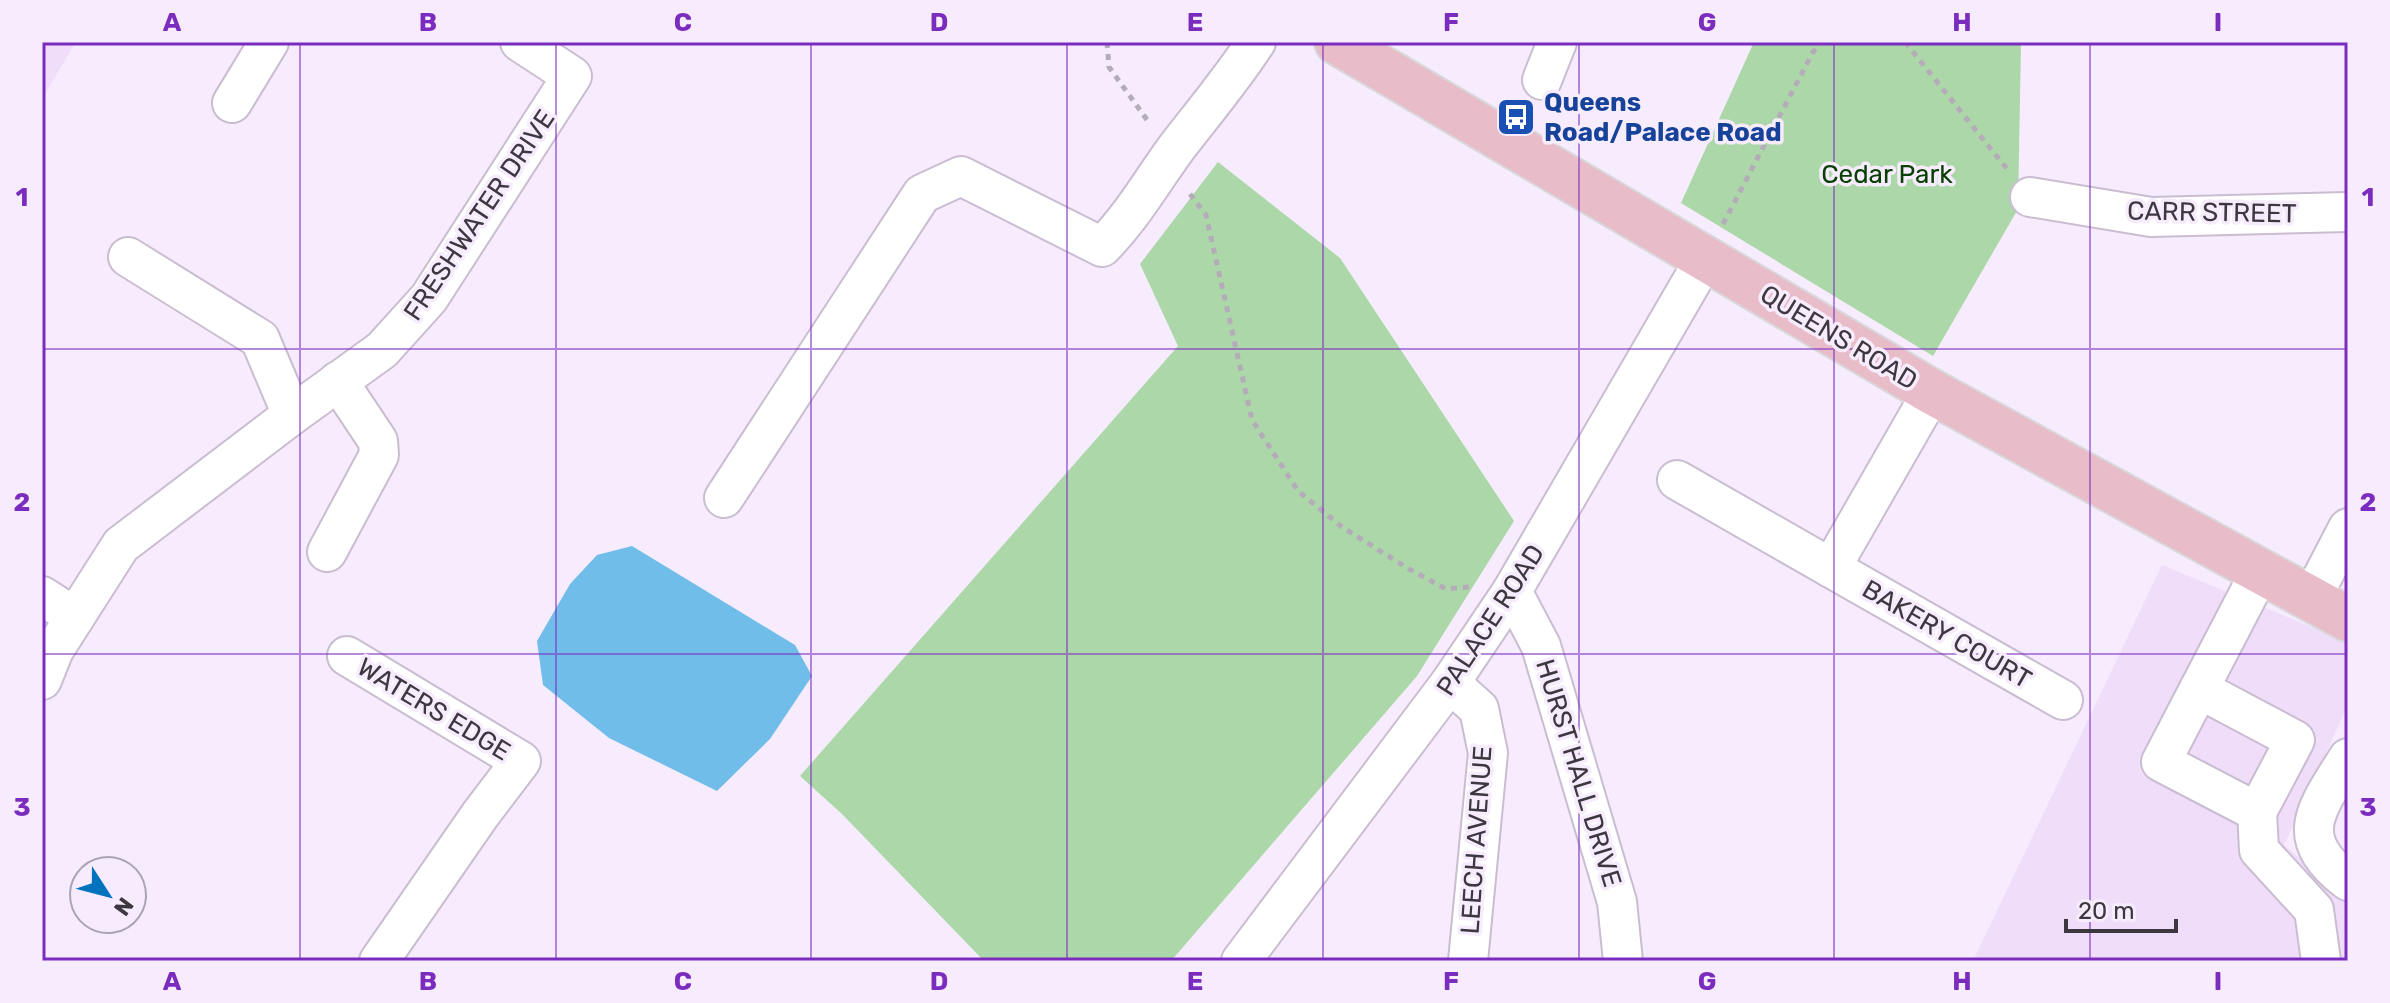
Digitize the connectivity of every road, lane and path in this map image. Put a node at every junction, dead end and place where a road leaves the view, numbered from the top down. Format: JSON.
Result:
{"nodes":[{"id":1,"x":269,"y":42,"type":"edge"},
{"id":2,"x":520,"y":42,"type":"edge"},
{"id":3,"x":1256,"y":42,"type":"edge"},
{"id":4,"x":1337,"y":42,"type":"edge"},
{"id":5,"x":1557,"y":42,"type":"edge"},
{"id":6,"x":1822,"y":42,"type":"edge"},
{"id":7,"x":1905,"y":42,"type":"edge"},
{"id":8,"x":1542,"y":80,"type":"dead end"},
{"id":9,"x":232,"y":103,"type":"dead end"},
{"id":10,"x":2030,"y":197,"type":"joint"},
{"id":11,"x":2348,"y":212,"type":"edge"},
{"id":12,"x":1206,"y":215,"type":"dead end"},
{"id":13,"x":128,"y":257,"type":"dead end"},
{"id":14,"x":1706,"y":257,"type":"junction"},
{"id":15,"x":338,"y":381,"type":"junction"},
{"id":16,"x":1932,"y":392,"type":"junction"},
{"id":17,"x":292,"y":415,"type":"junction"},
{"id":18,"x":1677,"y":480,"type":"dead end"},
{"id":19,"x":724,"y":498,"type":"dead end"},
{"id":20,"x":2348,"y":528,"type":"edge"},
{"id":21,"x":327,"y":552,"type":"dead end"},
{"id":22,"x":1831,"y":568,"type":"junction"},
{"id":23,"x":2260,"y":572,"type":"junction"},
{"id":24,"x":1512,"y":591,"type":"junction"},
{"id":25,"x":42,"y":596,"type":"edge"},
{"id":26,"x":2311,"y":599,"type":"junction"},
{"id":27,"x":75,"y":617,"type":"junction"},
{"id":28,"x":2348,"y":619,"type":"edge"},
{"id":29,"x":347,"y":656,"type":"dead end"},
{"id":30,"x":42,"y":680,"type":"edge"},
{"id":31,"x":1450,"y":683,"type":"junction"},
{"id":32,"x":2199,"y":689,"type":"junction"},
{"id":33,"x":2063,"y":700,"type":"dead end"},
{"id":34,"x":2348,"y":758,"type":"edge"},
{"id":35,"x":2257,"y":812,"type":"junction"},
{"id":36,"x":2348,"y":881,"type":"edge"},
{"id":37,"x":379,"y":961,"type":"edge"},
{"id":38,"x":1241,"y":961,"type":"edge"},
{"id":39,"x":1468,"y":961,"type":"edge"},
{"id":40,"x":1623,"y":961,"type":"edge"},
{"id":41,"x":2321,"y":961,"type":"edge"}],
"edges":[{"from":1,"to":9,"type":"street"},
{"from":2,"to":15,"type":"street","name":"FRESHWATER DRIVE"},
{"from":3,"to":19,"type":"street"},
{"from":4,"to":14,"type":"main road","name":"QUEENS ROAD"},
{"from":5,"to":8,"type":"street"},
{"from":6,"to":14,"type":"path"},
{"from":7,"to":10,"type":"path"},
{"from":10,"to":11,"type":"street","name":"CARR STREET"},
{"from":12,"to":24,"type":"path"},
{"from":13,"to":17,"type":"street"},
{"from":14,"to":16,"type":"main road","name":"QUEENS ROAD"},
{"from":14,"to":24,"type":"street","name":"PALACE ROAD"},
{"from":15,"to":17,"type":"street","name":"FRESHWATER DRIVE"},
{"from":15,"to":21,"type":"street"},
{"from":16,"to":22,"type":"street","name":"BAKERY COURT"},
{"from":16,"to":23,"type":"main road","name":"QUEENS ROAD"},
{"from":17,"to":27,"type":"street","name":"FRESHWATER DRIVE"},
{"from":18,"to":22,"type":"street","name":"BAKERY COURT"},
{"from":20,"to":26,"type":"street"},
{"from":22,"to":33,"type":"street","name":"BAKERY COURT"},
{"from":23,"to":26,"type":"main road","name":"QUEENS ROAD"},
{"from":23,"to":32,"type":"street"},
{"from":24,"to":31,"type":"street","name":"PALACE ROAD"},
{"from":24,"to":40,"type":"street","name":"HURST HALL DRIVE"},
{"from":25,"to":27,"type":"street"},
{"from":26,"to":28,"type":"main road","name":"QUEENS ROAD"},
{"from":27,"to":30,"type":"street","name":"FRESHWATER DRIVE"},
{"from":29,"to":37,"type":"street","name":"WATERS EDGE"},
{"from":31,"to":38,"type":"street","name":"PALACE ROAD"},
{"from":31,"to":39,"type":"street","name":"LEECH AVENUE"},
{"from":32,"to":35,"type":"street"},
{"from":32,"to":35,"type":"street"},
{"from":34,"to":36,"type":"street"},
{"from":35,"to":41,"type":"street"}]}
